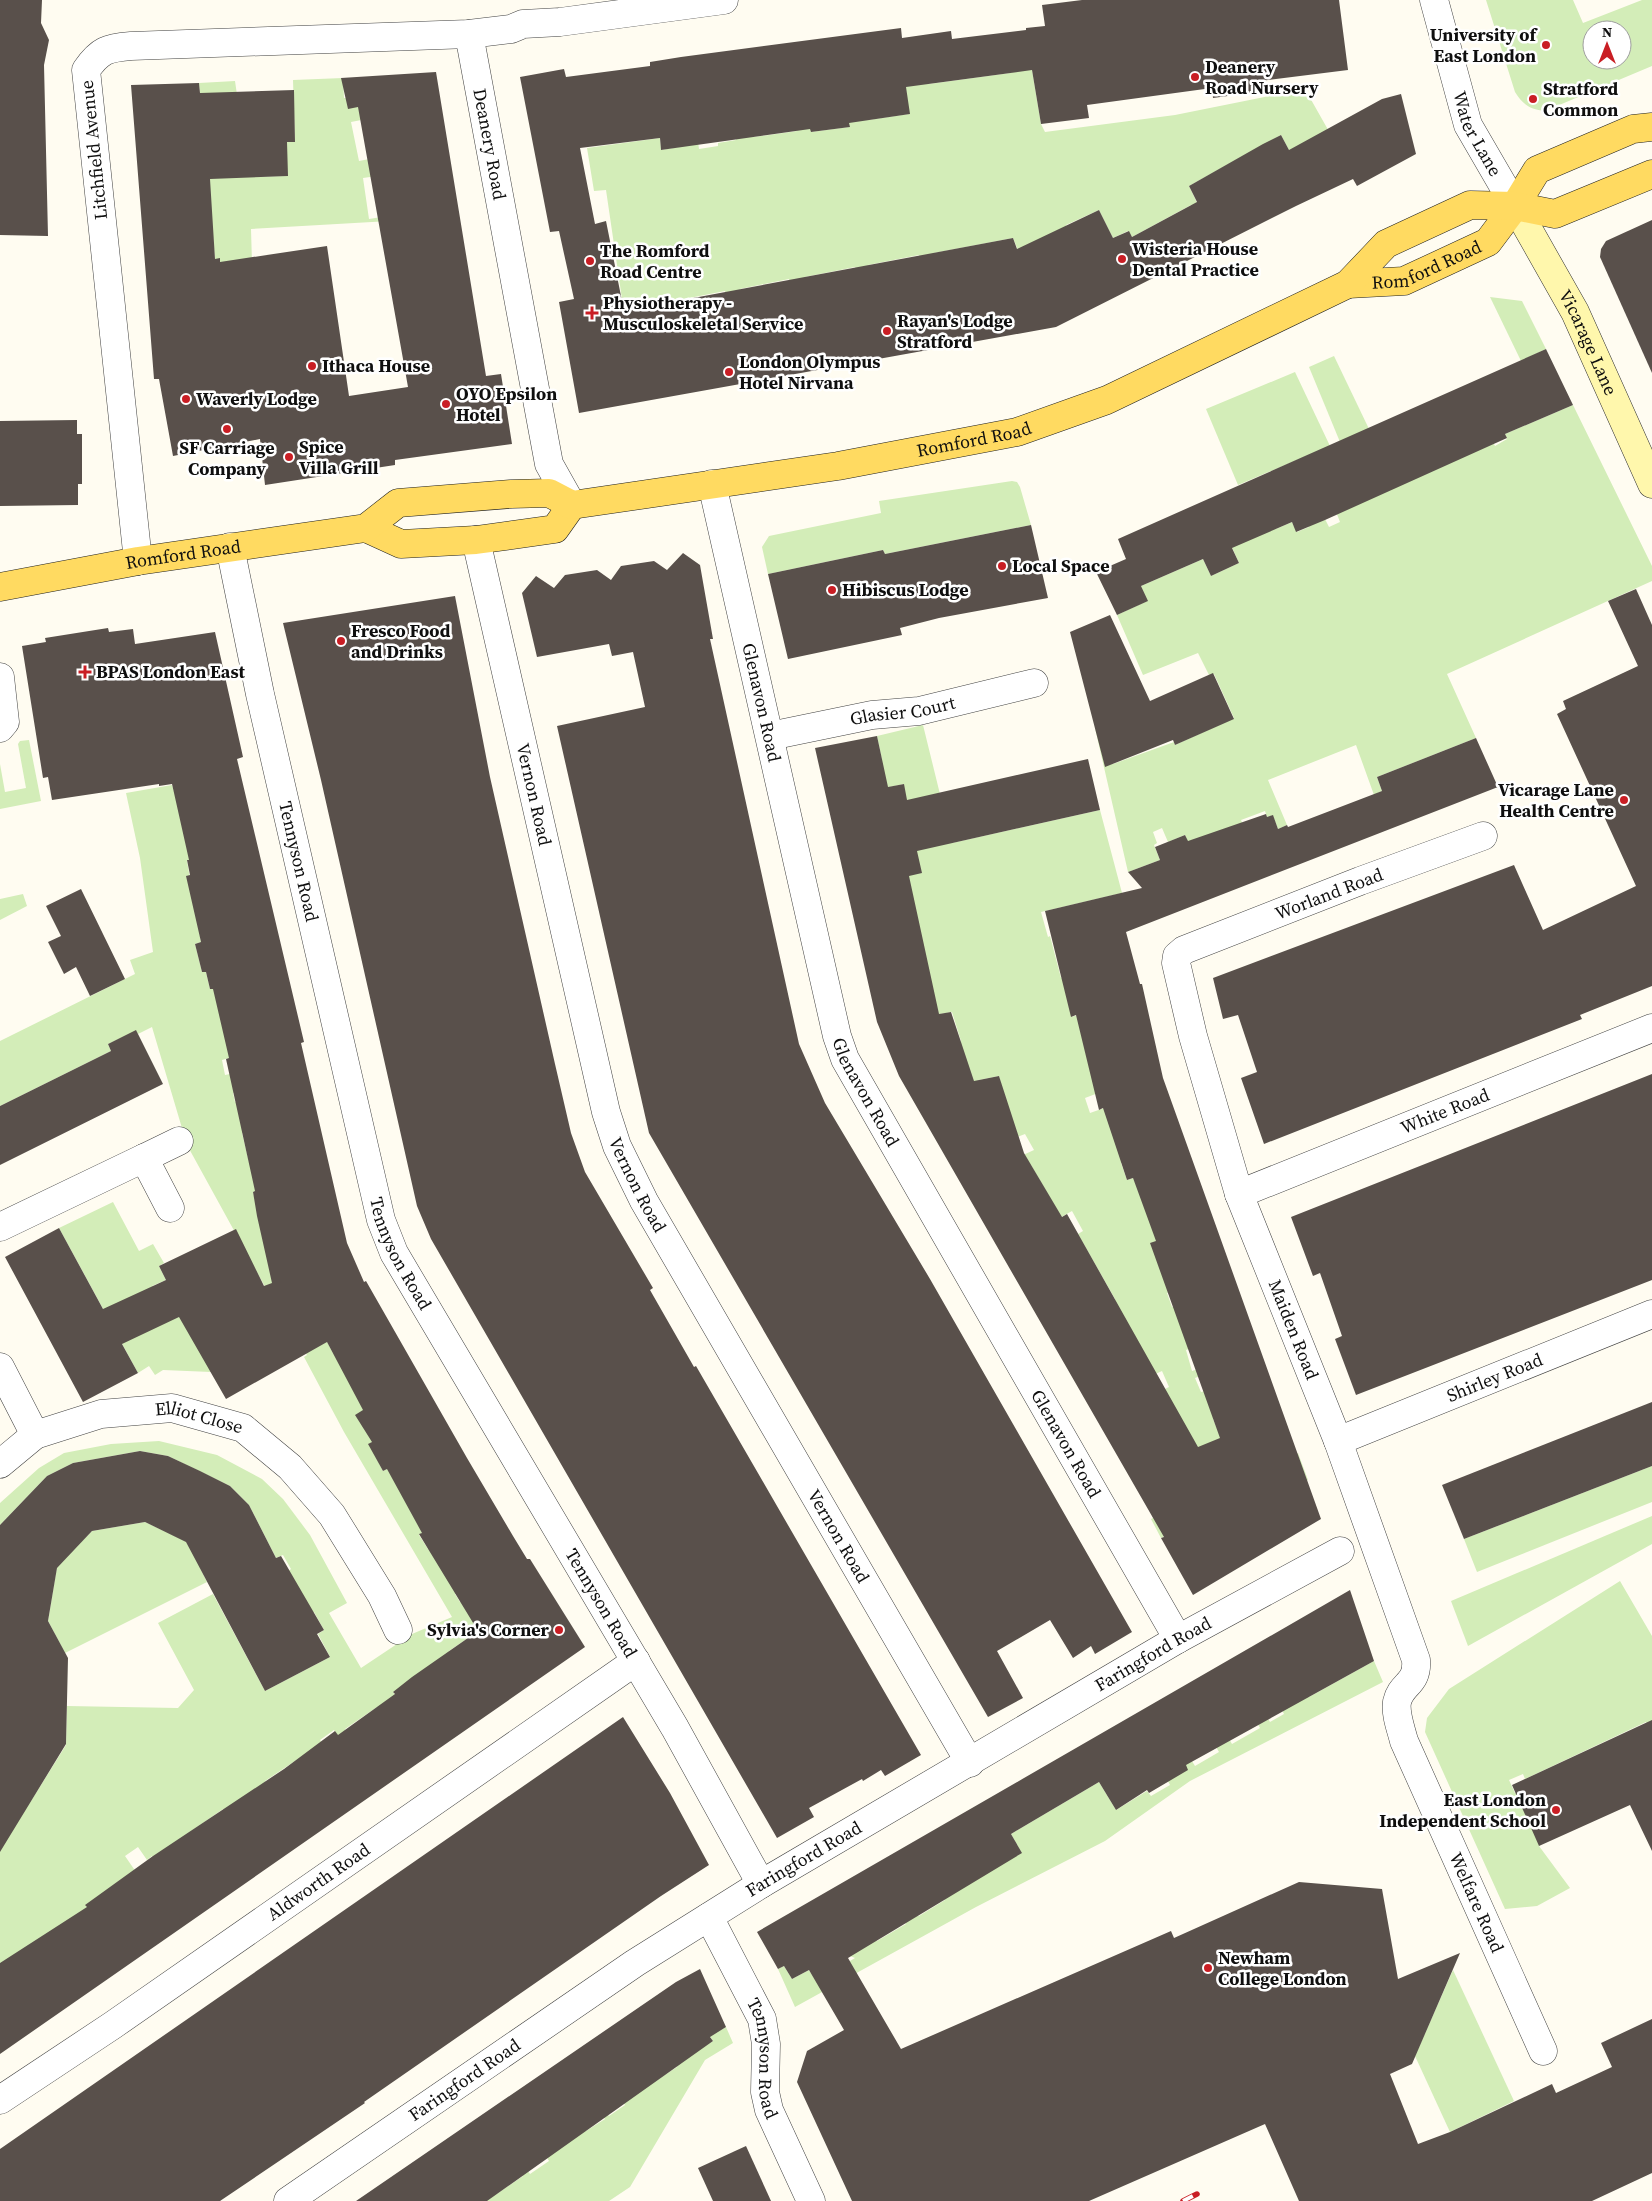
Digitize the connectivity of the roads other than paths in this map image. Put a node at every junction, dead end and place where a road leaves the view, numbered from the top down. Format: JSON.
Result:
{"nodes":[{"id":1,"x":724,"y":0,"type":"edge"},
{"id":2,"x":1434,"y":0,"type":"edge"},
{"id":3,"x":459,"y":34,"type":"junction"},
{"id":4,"x":1652,"y":127,"type":"edge"},
{"id":5,"x":1652,"y":174,"type":"edge"},
{"id":6,"x":1515,"y":206,"type":"junction"},
{"id":7,"x":1348,"y":284,"type":"junction"},
{"id":8,"x":712,"y":484,"type":"junction"},
{"id":9,"x":1652,"y":484,"type":"edge"},
{"id":10,"x":572,"y":505,"type":"junction"},
{"id":11,"x":366,"y":528,"type":"junction"},
{"id":12,"x":476,"y":540,"type":"junction"},
{"id":13,"x":230,"y":547,"type":"junction"},
{"id":14,"x":138,"y":561,"type":"junction"},
{"id":15,"x":0,"y":587,"type":"edge"},
{"id":16,"x":0,"y":677,"type":"edge"},
{"id":17,"x":1034,"y":683,"type":"dead end"},
{"id":18,"x":0,"y":728,"type":"edge"},
{"id":19,"x":770,"y":736,"type":"junction"},
{"id":20,"x":1483,"y":836,"type":"dead end"},
{"id":21,"x":1177,"y":956,"type":"joint"},
{"id":22,"x":1652,"y":1028,"type":"edge"},
{"id":23,"x":179,"y":1141,"type":"dead end"},
{"id":24,"x":144,"y":1158,"type":"junction"},
{"id":25,"x":1239,"y":1194,"type":"junction"},
{"id":26,"x":170,"y":1208,"type":"dead end"},
{"id":27,"x":0,"y":1227,"type":"edge"},
{"id":28,"x":1652,"y":1314,"type":"edge"},
{"id":29,"x":0,"y":1367,"type":"edge"},
{"id":30,"x":35,"y":1435,"type":"junction"},
{"id":31,"x":1338,"y":1441,"type":"junction"},
{"id":32,"x":0,"y":1464,"type":"edge"},
{"id":33,"x":1340,"y":1551,"type":"dead end"},
{"id":34,"x":398,"y":1630,"type":"dead end"},
{"id":35,"x":1178,"y":1639,"type":"junction"},
{"id":36,"x":636,"y":1661,"type":"junction"},
{"id":37,"x":1399,"y":1695,"type":"joint"},
{"id":38,"x":970,"y":1763,"type":"junction"},
{"id":39,"x":761,"y":1884,"type":"junction"},
{"id":40,"x":709,"y":1917,"type":"junction"},
{"id":41,"x":1542,"y":2051,"type":"dead end"},
{"id":42,"x":0,"y":2100,"type":"edge"},
{"id":43,"x":288,"y":2201,"type":"edge"},
{"id":44,"x":811,"y":2201,"type":"edge"}],
"edges":[{"from":1,"to":3,"type":"street"},
{"from":2,"to":6,"type":"street","name":"Water Lane"},
{"from":3,"to":10,"type":"street","name":"Deanery Road"},
{"from":3,"to":14,"type":"street","name":"Litchfield Avenue"},
{"from":4,"to":6,"type":"main road","name":"Romford Road"},
{"from":5,"to":6,"type":"main road","name":"Romford Road"},
{"from":6,"to":7,"type":"main road","name":"Romford Road"},
{"from":6,"to":7,"type":"main road","name":"Romford Road"},
{"from":6,"to":9,"type":"main road","name":"Vicarage Lane"},
{"from":7,"to":8,"type":"main road","name":"Romford Road"},
{"from":8,"to":10,"type":"main road","name":"Romford Road"},
{"from":8,"to":19,"type":"street","name":"Glenavon Road"},
{"from":10,"to":11,"type":"main road"},
{"from":10,"to":12,"type":"main road"},
{"from":11,"to":12,"type":"main road"},
{"from":11,"to":13,"type":"main road","name":"Romford Road"},
{"from":12,"to":38,"type":"street","name":"Vernon Road"},
{"from":13,"to":14,"type":"main road","name":"Romford Road"},
{"from":13,"to":36,"type":"street","name":"Tennyson Road"},
{"from":14,"to":15,"type":"main road","name":"Romford Road"},
{"from":16,"to":18,"type":"street"},
{"from":17,"to":19,"type":"street","name":"Glasier Court"},
{"from":19,"to":35,"type":"street","name":"Glenavon Road"},
{"from":20,"to":21,"type":"street","name":"Worland Road"},
{"from":21,"to":25,"type":"street","name":"Maiden Road"},
{"from":22,"to":25,"type":"street","name":"White Road"},
{"from":23,"to":24,"type":"street"},
{"from":24,"to":26,"type":"street"},
{"from":24,"to":27,"type":"street"},
{"from":25,"to":31,"type":"street","name":"Maiden Road"},
{"from":28,"to":31,"type":"street","name":"Shirley Road"},
{"from":29,"to":30,"type":"street"},
{"from":30,"to":32,"type":"street","name":"Elliot Close"},
{"from":30,"to":34,"type":"street","name":"Elliot Close"},
{"from":31,"to":37,"type":"street","name":"Maiden Road"},
{"from":33,"to":35,"type":"street","name":"Faringford Road"},
{"from":35,"to":38,"type":"street","name":"Faringford Road"},
{"from":36,"to":39,"type":"street","name":"Tennyson Road"},
{"from":36,"to":42,"type":"street","name":"Aldworth Road"},
{"from":37,"to":41,"type":"street","name":"Welfare Road"},
{"from":38,"to":39,"type":"street","name":"Faringford Road"},
{"from":39,"to":40,"type":"street","name":"Faringford Road"},
{"from":40,"to":43,"type":"street","name":"Faringford Road"},
{"from":40,"to":44,"type":"street","name":"Tennyson Road"}]}
